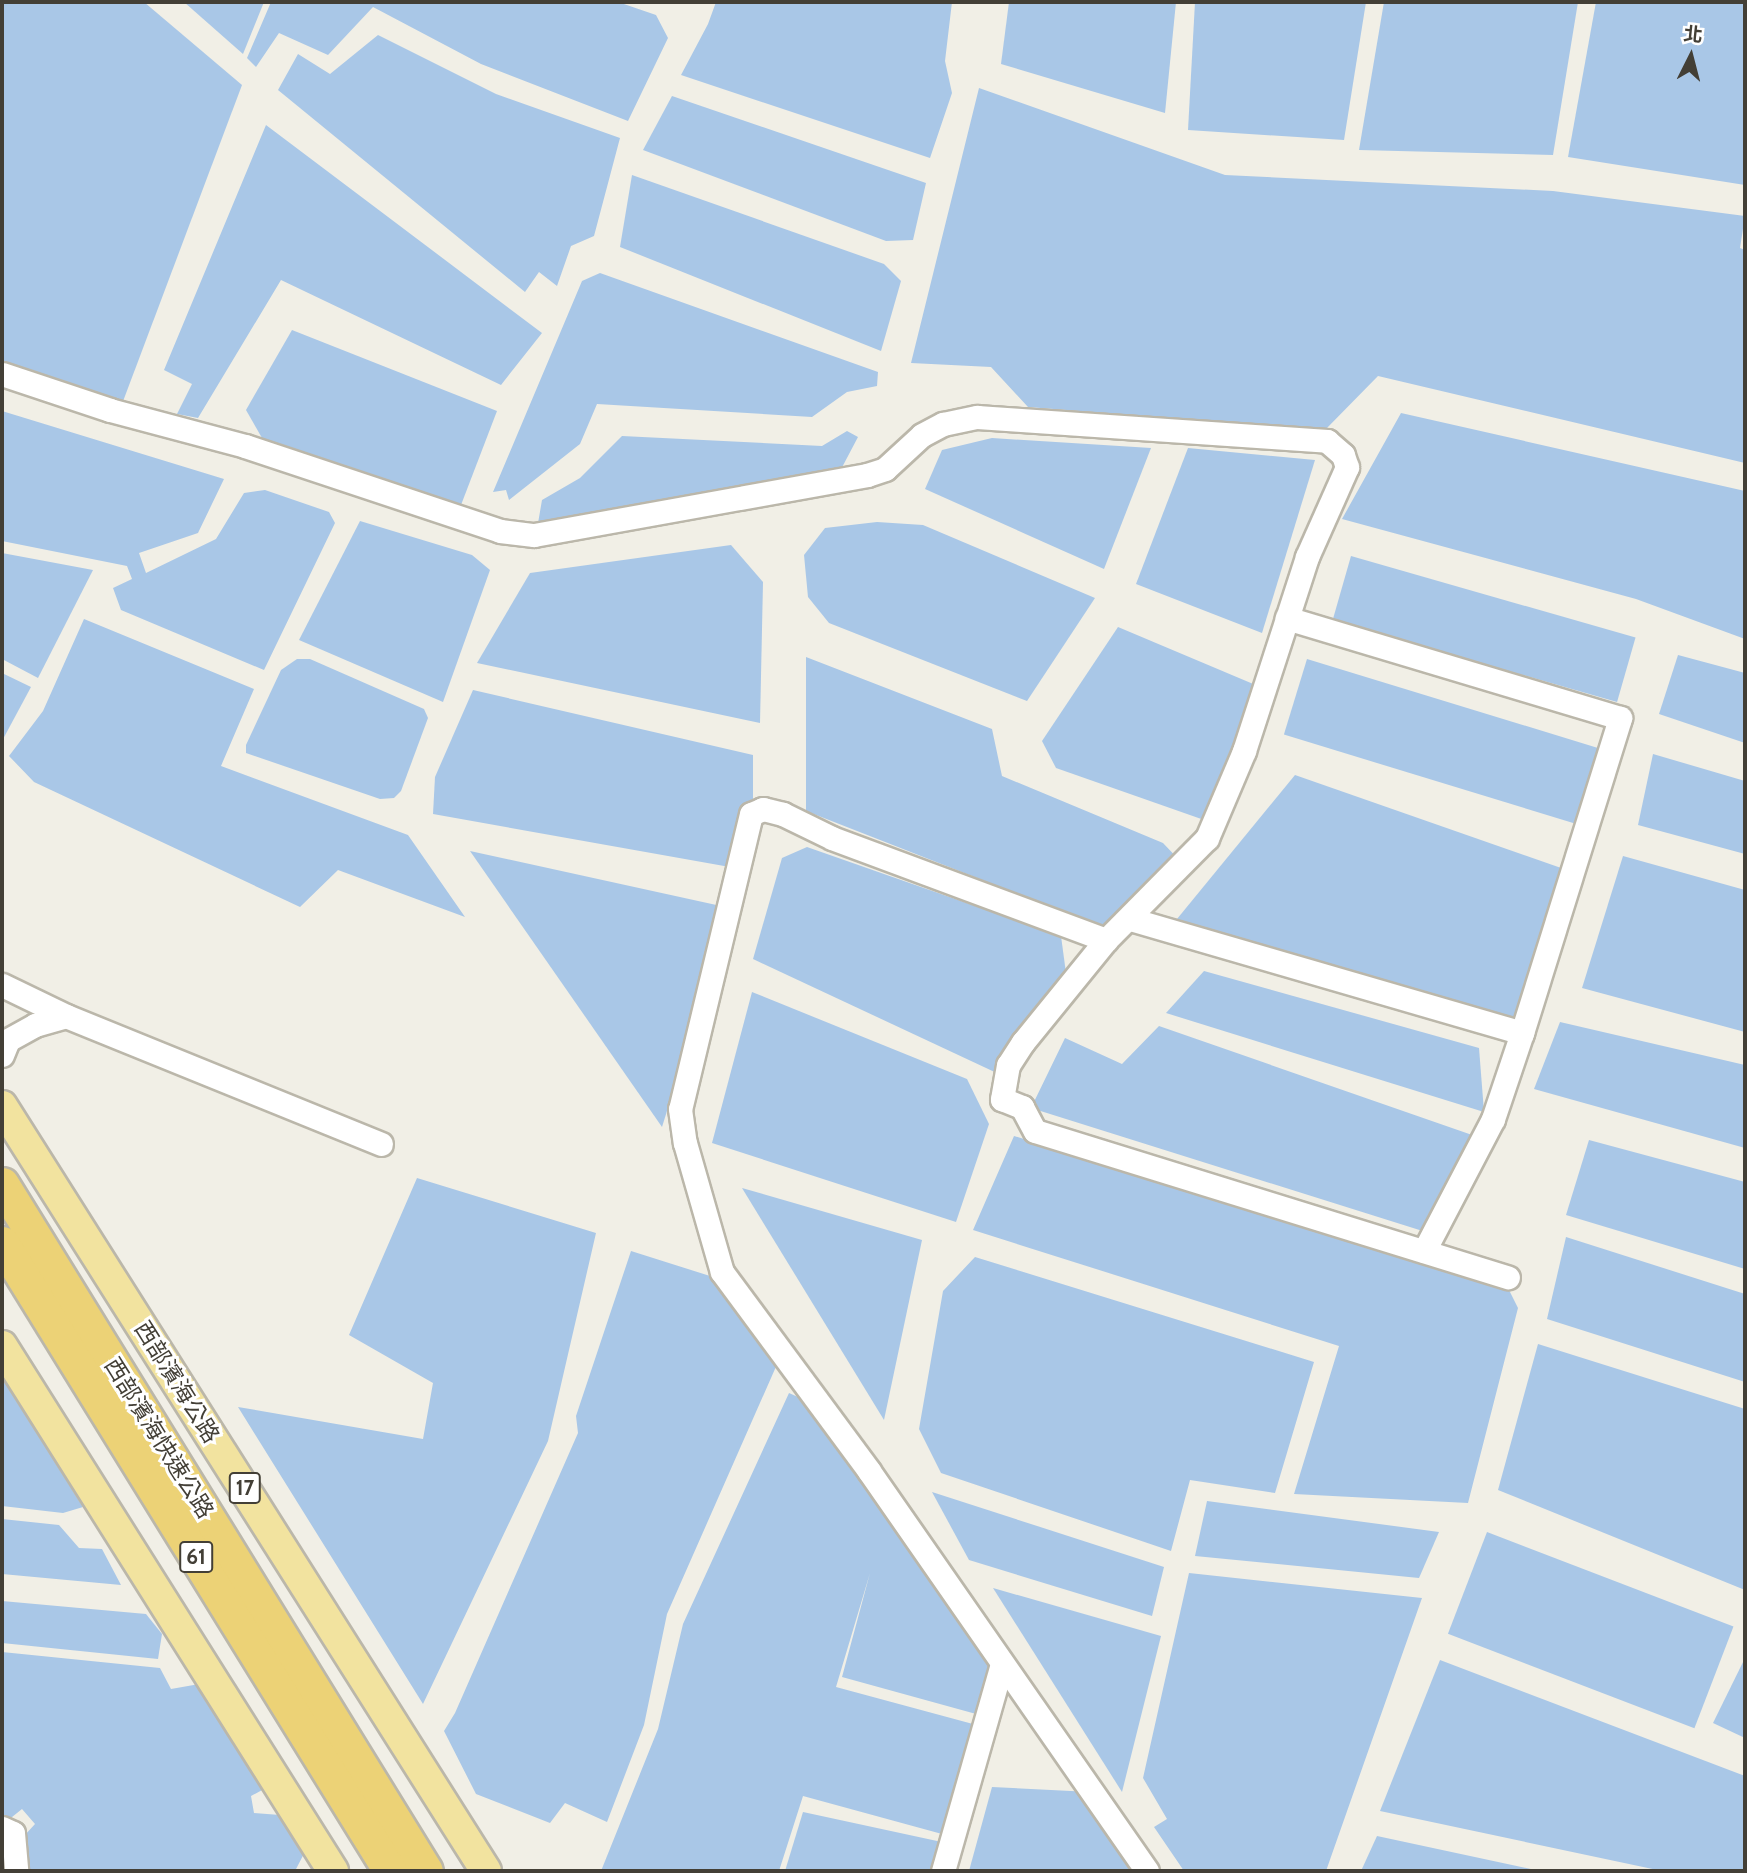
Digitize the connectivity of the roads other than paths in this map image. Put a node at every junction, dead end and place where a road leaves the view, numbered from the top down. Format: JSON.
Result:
{"nodes":[{"id":1,"x":2,"y":374,"type":"edge"},
{"id":2,"x":1287,"y":618,"type":"junction"},
{"id":3,"x":1130,"y":919,"type":"junction"},
{"id":4,"x":1106,"y":940,"type":"junction"},
{"id":5,"x":2,"y":985,"type":"edge"},
{"id":6,"x":66,"y":1016,"type":"junction"},
{"id":7,"x":1522,"y":1033,"type":"junction"},
{"id":8,"x":2,"y":1055,"type":"edge"},
{"id":9,"x":2,"y":1106,"type":"edge"},
{"id":10,"x":381,"y":1144,"type":"dead end"},
{"id":11,"x":2,"y":1184,"type":"edge"},
{"id":12,"x":2,"y":1243,"type":"edge"},
{"id":13,"x":1424,"y":1251,"type":"junction"},
{"id":14,"x":1508,"y":1277,"type":"dead end"},
{"id":15,"x":2,"y":1346,"type":"edge"},
{"id":16,"x":1002,"y":1664,"type":"junction"},
{"id":17,"x":2,"y":1828,"type":"edge"},
{"id":18,"x":16,"y":1871,"type":"edge"},
{"id":19,"x":333,"y":1871,"type":"edge"},
{"id":20,"x":390,"y":1871,"type":"edge"},
{"id":21,"x":426,"y":1871,"type":"edge"},
{"id":22,"x":486,"y":1871,"type":"edge"},
{"id":23,"x":943,"y":1871,"type":"edge"},
{"id":24,"x":1147,"y":1871,"type":"edge"}],
"edges":[{"from":1,"to":2,"type":"lane"},
{"from":2,"to":3,"type":"lane"},
{"from":2,"to":7,"type":"lane"},
{"from":3,"to":4,"type":"lane"},
{"from":3,"to":7,"type":"lane"},
{"from":4,"to":13,"type":"lane"},
{"from":4,"to":16,"type":"lane"},
{"from":5,"to":6,"type":"lane"},
{"from":6,"to":8,"type":"lane"},
{"from":6,"to":10,"type":"lane"},
{"from":7,"to":13,"type":"lane"},
{"from":9,"to":22,"type":"main road","name":"西部濱海公路","number":"17"},
{"from":11,"to":21,"type":"highway","name":"西部濱海快速公路","number":"61"},
{"from":12,"to":20,"type":"highway","name":"西部濱海快速公路","number":"61"},
{"from":13,"to":14,"type":"lane"},
{"from":15,"to":19,"type":"main road"},
{"from":16,"to":23,"type":"lane"},
{"from":16,"to":24,"type":"lane"},
{"from":17,"to":18,"type":"lane"}]}
